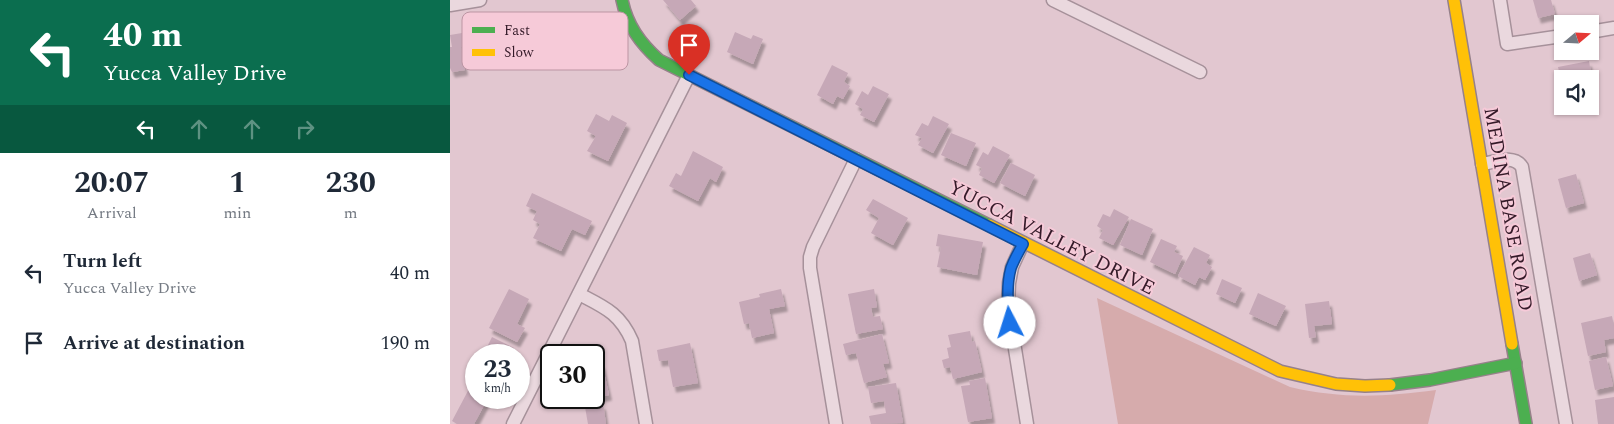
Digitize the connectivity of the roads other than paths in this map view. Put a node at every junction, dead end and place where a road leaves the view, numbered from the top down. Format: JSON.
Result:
{"nodes":[{"id":1,"x":480,"y":0,"type":"edge"},
{"id":2,"x":1053,"y":0,"type":"edge"},
{"id":3,"x":1454,"y":0,"type":"edge"},
{"id":4,"x":1500,"y":0,"type":"edge"},
{"id":5,"x":450,"y":5,"type":"edge"},
{"id":6,"x":628,"y":21,"type":"edge"},
{"id":7,"x":1614,"y":28,"type":"edge"},
{"id":8,"x":1599,"y":30,"type":"edge"},
{"id":9,"x":1554,"y":37,"type":"edge"},
{"id":10,"x":1200,"y":72,"type":"dead end"},
{"id":11,"x":689,"y":75,"type":"junction"},
{"id":12,"x":856,"y":159,"type":"junction"},
{"id":13,"x":1482,"y":164,"type":"junction"},
{"id":14,"x":1023,"y":244,"type":"junction"},
{"id":15,"x":578,"y":294,"type":"junction"},
{"id":16,"x":1516,"y":363,"type":"junction"},
{"id":17,"x":513,"y":424,"type":"edge"},
{"id":18,"x":646,"y":424,"type":"edge"},
{"id":19,"x":836,"y":424,"type":"edge"},
{"id":20,"x":1027,"y":424,"type":"edge"},
{"id":21,"x":1526,"y":424,"type":"edge"},
{"id":22,"x":1566,"y":424,"type":"edge"}],
"edges":[{"from":1,"to":5,"type":"street"},
{"from":2,"to":10,"type":"street"},
{"from":3,"to":13,"type":"street","name":"MEDINA BASE ROAD"},
{"from":4,"to":9,"type":"street"},
{"from":6,"to":11,"type":"street","name":"YUCCA VALLEY DRIVE"},
{"from":7,"to":8,"type":"street"},
{"from":11,"to":12,"type":"street","name":"YUCCA VALLEY DRIVE"},
{"from":11,"to":15,"type":"street"},
{"from":12,"to":14,"type":"street","name":"YUCCA VALLEY DRIVE"},
{"from":12,"to":19,"type":"street"},
{"from":13,"to":16,"type":"street","name":"MEDINA BASE ROAD"},
{"from":13,"to":22,"type":"street"},
{"from":14,"to":16,"type":"street","name":"YUCCA VALLEY DRIVE"},
{"from":14,"to":20,"type":"street"},
{"from":15,"to":17,"type":"street"},
{"from":15,"to":18,"type":"street"},
{"from":16,"to":21,"type":"street","name":"MEDINA BASE ROAD"}]}
